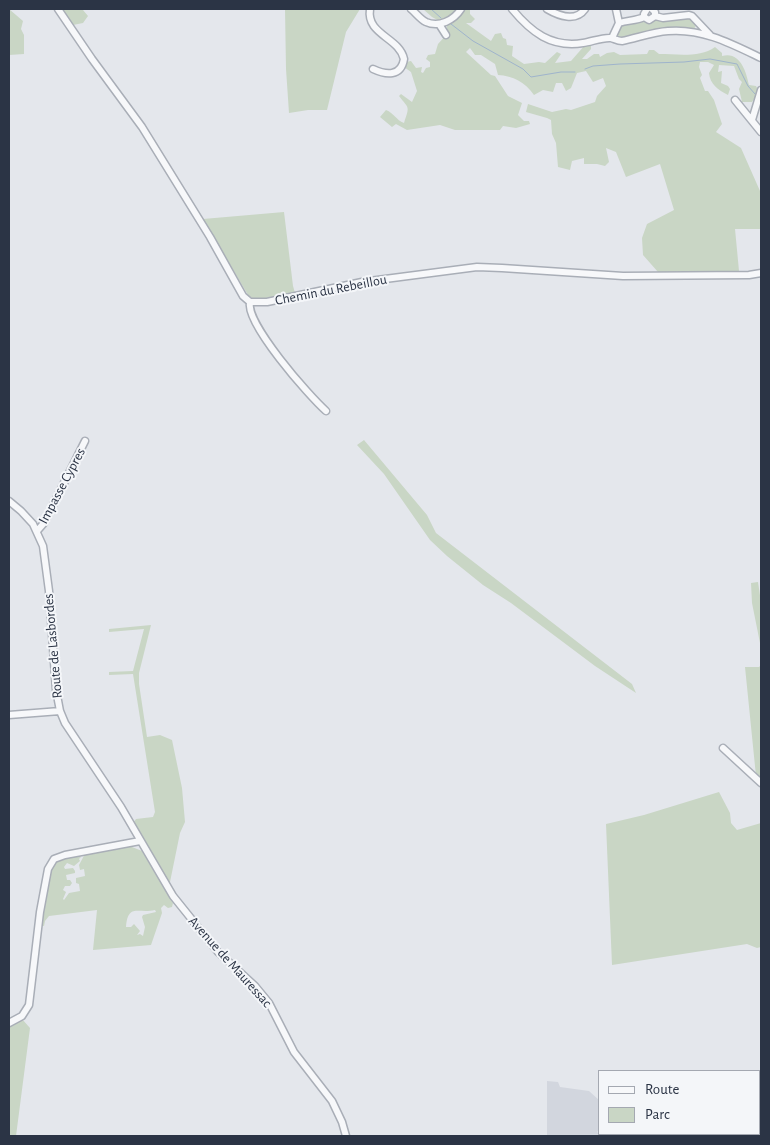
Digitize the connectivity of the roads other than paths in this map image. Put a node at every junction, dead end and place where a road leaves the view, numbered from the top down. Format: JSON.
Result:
{"nodes":[{"id":1,"x":58,"y":9,"type":"edge"},
{"id":2,"x":370,"y":9,"type":"edge"},
{"id":3,"x":411,"y":9,"type":"edge"},
{"id":4,"x":461,"y":9,"type":"edge"},
{"id":5,"x":512,"y":9,"type":"edge"},
{"id":6,"x":548,"y":9,"type":"edge"},
{"id":7,"x":585,"y":9,"type":"edge"},
{"id":8,"x":616,"y":9,"type":"edge"},
{"id":9,"x":647,"y":9,"type":"edge"},
{"id":10,"x":652,"y":9,"type":"edge"},
{"id":11,"x":655,"y":16,"type":"junction"},
{"id":12,"x":644,"y":17,"type":"junction"},
{"id":13,"x":619,"y":23,"type":"junction"},
{"id":14,"x":439,"y":24,"type":"junction"},
{"id":15,"x":446,"y":35,"type":"dead end"},
{"id":16,"x":710,"y":35,"type":"junction"},
{"id":17,"x":612,"y":38,"type":"junction"},
{"id":18,"x":761,"y":58,"type":"edge"},
{"id":19,"x":373,"y":69,"type":"dead end"},
{"id":20,"x":761,"y":90,"type":"edge"},
{"id":21,"x":735,"y":100,"type":"dead end"},
{"id":22,"x":752,"y":120,"type":"junction"},
{"id":23,"x":761,"y":132,"type":"edge"},
{"id":24,"x":761,"y":273,"type":"edge"},
{"id":25,"x":250,"y":302,"type":"junction"},
{"id":26,"x":326,"y":411,"type":"dead end"},
{"id":27,"x":86,"y":441,"type":"dead end"},
{"id":28,"x":9,"y":501,"type":"edge"},
{"id":29,"x":37,"y":531,"type":"junction"},
{"id":30,"x":60,"y":711,"type":"junction"},
{"id":31,"x":9,"y":715,"type":"edge"},
{"id":32,"x":723,"y":748,"type":"dead end"},
{"id":33,"x":761,"y":783,"type":"edge"},
{"id":34,"x":140,"y":841,"type":"junction"},
{"id":35,"x":9,"y":1023,"type":"edge"},
{"id":36,"x":346,"y":1136,"type":"edge"}],
"edges":[{"from":1,"to":25,"type":"street"},
{"from":2,"to":19,"type":"street"},
{"from":3,"to":14,"type":"street"},
{"from":4,"to":14,"type":"street"},
{"from":5,"to":17,"type":"street"},
{"from":6,"to":7,"type":"street"},
{"from":8,"to":13,"type":"street"},
{"from":9,"to":12,"type":"street"},
{"from":10,"to":11,"type":"street"},
{"from":11,"to":12,"type":"street"},
{"from":11,"to":16,"type":"street"},
{"from":12,"to":13,"type":"street"},
{"from":13,"to":17,"type":"street"},
{"from":14,"to":15,"type":"street"},
{"from":16,"to":17,"type":"street"},
{"from":16,"to":18,"type":"street"},
{"from":20,"to":22,"type":"street"},
{"from":21,"to":22,"type":"street"},
{"from":22,"to":23,"type":"street"},
{"from":24,"to":25,"type":"street","name":"Chemin du Rebeillou"},
{"from":25,"to":26,"type":"street"},
{"from":27,"to":29,"type":"street","name":"Impasse Cypres"},
{"from":28,"to":29,"type":"street","name":"Route de Lasbordes"},
{"from":29,"to":30,"type":"street","name":"Route de Lasbordes"},
{"from":30,"to":31,"type":"street"},
{"from":30,"to":34,"type":"street","name":"Route de Lasbordes"},
{"from":32,"to":33,"type":"street"},
{"from":34,"to":35,"type":"street"},
{"from":34,"to":36,"type":"street","name":"Avenue de Mauressac"}]}
